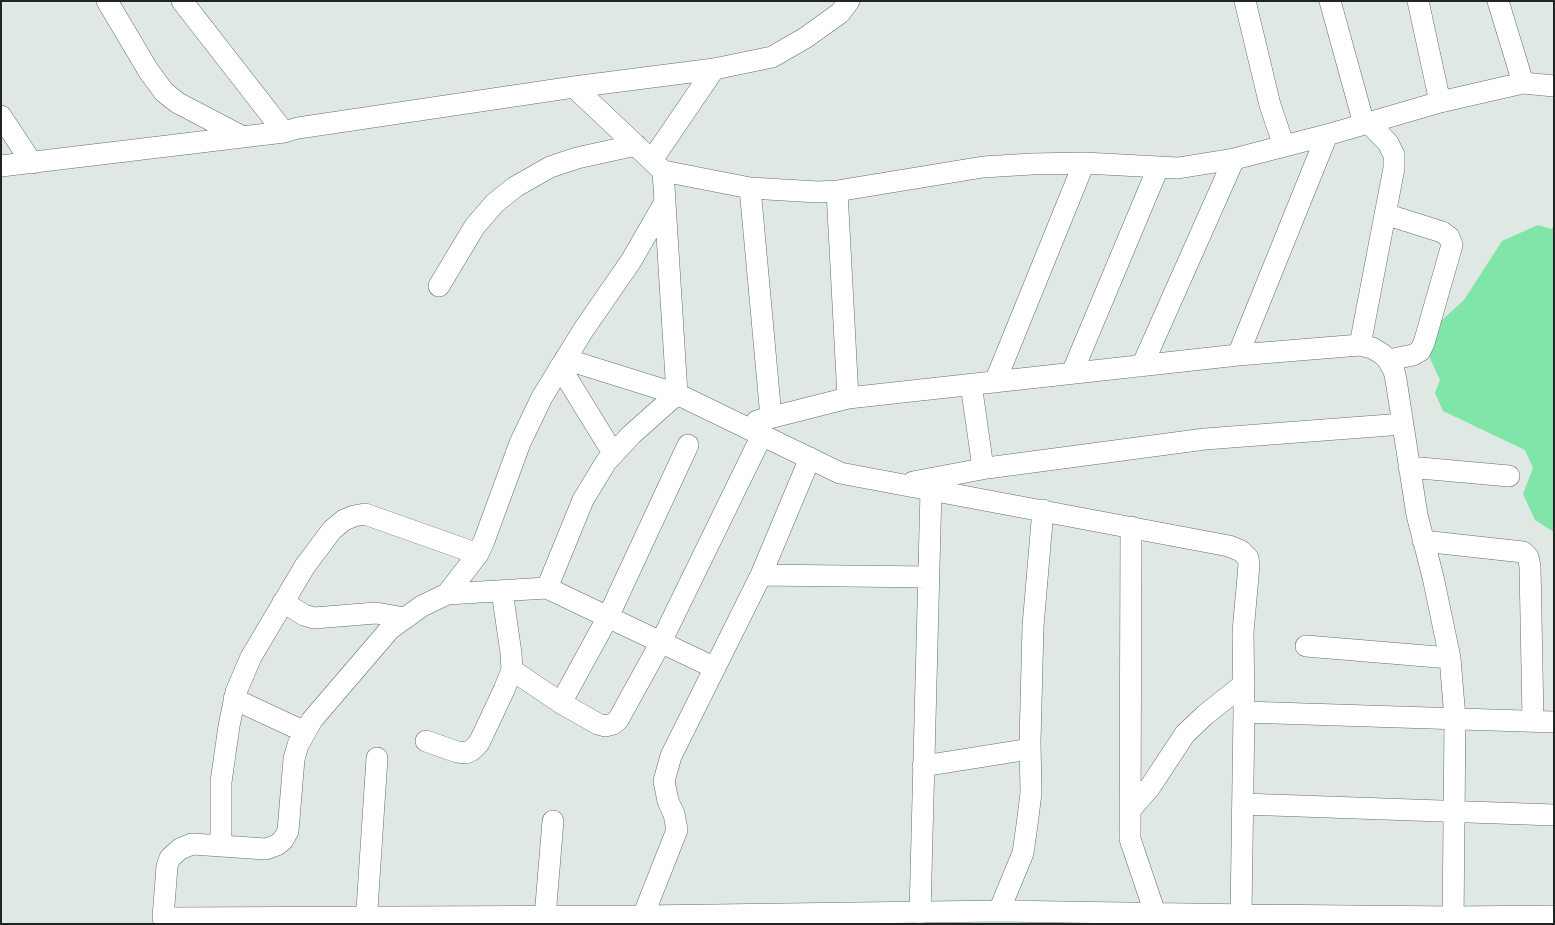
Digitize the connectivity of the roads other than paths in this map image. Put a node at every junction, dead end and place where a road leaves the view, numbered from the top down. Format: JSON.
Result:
{"nodes":[{"id":1,"x":107,"y":1,"type":"edge"},
{"id":2,"x":182,"y":1,"type":"edge"},
{"id":3,"x":849,"y":1,"type":"edge"},
{"id":4,"x":1245,"y":1,"type":"edge"},
{"id":5,"x":1330,"y":1,"type":"edge"},
{"id":6,"x":1418,"y":1,"type":"edge"},
{"id":7,"x":1498,"y":1,"type":"edge"},
{"id":8,"x":714,"y":69,"type":"junction"},
{"id":9,"x":1523,"y":83,"type":"junction"},
{"id":10,"x":1554,"y":86,"type":"edge"},
{"id":11,"x":574,"y":87,"type":"junction"},
{"id":12,"x":1440,"y":102,"type":"junction"},
{"id":13,"x":1,"y":116,"type":"edge"},
{"id":14,"x":1367,"y":123,"type":"junction"},
{"id":15,"x":284,"y":132,"type":"junction"},
{"id":16,"x":1327,"y":135,"type":"junction"},
{"id":17,"x":243,"y":137,"type":"junction"},
{"id":18,"x":636,"y":145,"type":"junction"},
{"id":19,"x":1284,"y":146,"type":"junction"},
{"id":20,"x":1234,"y":159,"type":"junction"},
{"id":21,"x":32,"y":163,"type":"junction"},
{"id":22,"x":1084,"y":163,"type":"junction"},
{"id":23,"x":1,"y":166,"type":"edge"},
{"id":24,"x":658,"y":166,"type":"junction"},
{"id":25,"x":1158,"y":168,"type":"junction"},
{"id":26,"x":750,"y":188,"type":"junction"},
{"id":27,"x":837,"y":191,"type":"junction"},
{"id":28,"x":665,"y":202,"type":"junction"},
{"id":29,"x":1385,"y":214,"type":"junction"},
{"id":30,"x":439,"y":286,"type":"dead end"},
{"id":31,"x":1360,"y":345,"type":"junction"},
{"id":32,"x":1238,"y":356,"type":"junction"},
{"id":33,"x":1388,"y":360,"type":"junction"},
{"id":34,"x":562,"y":363,"type":"junction"},
{"id":35,"x":1142,"y":366,"type":"junction"},
{"id":36,"x":1072,"y":373,"type":"junction"},
{"id":37,"x":995,"y":382,"type":"junction"},
{"id":38,"x":971,"y":384,"type":"junction"},
{"id":39,"x":677,"y":394,"type":"junction"},
{"id":40,"x":848,"y":398,"type":"junction"},
{"id":41,"x":1403,"y":424,"type":"junction"},
{"id":42,"x":767,"y":426,"type":"junction"},
{"id":43,"x":688,"y":445,"type":"dead end"},
{"id":44,"x":613,"y":453,"type":"junction"},
{"id":45,"x":810,"y":458,"type":"junction"},
{"id":46,"x":1409,"y":467,"type":"junction"},
{"id":47,"x":983,"y":468,"type":"junction"},
{"id":48,"x":1509,"y":476,"type":"dead end"},
{"id":49,"x":902,"y":484,"type":"junction"},
{"id":50,"x":931,"y":490,"type":"junction"},
{"id":51,"x":1043,"y":510,"type":"junction"},
{"id":52,"x":1131,"y":527,"type":"junction"},
{"id":53,"x":1423,"y":541,"type":"junction"},
{"id":54,"x":478,"y":554,"type":"junction"},
{"id":55,"x":762,"y":575,"type":"junction"},
{"id":56,"x":929,"y":577,"type":"junction"},
{"id":57,"x":547,"y":588,"type":"junction"},
{"id":58,"x":502,"y":591,"type":"junction"},
{"id":59,"x":447,"y":594,"type":"junction"},
{"id":60,"x":283,"y":602,"type":"junction"},
{"id":61,"x":608,"y":617,"type":"junction"},
{"id":62,"x":404,"y":618,"type":"junction"},
{"id":63,"x":661,"y":642,"type":"junction"},
{"id":64,"x":1306,"y":646,"type":"dead end"},
{"id":65,"x":1450,"y":658,"type":"junction"},
{"id":66,"x":715,"y":668,"type":"junction"},
{"id":67,"x":512,"y":670,"type":"junction"},
{"id":68,"x":1244,"y":684,"type":"junction"},
{"id":69,"x":234,"y":699,"type":"junction"},
{"id":70,"x":561,"y":703,"type":"junction"},
{"id":71,"x":1244,"y":712,"type":"junction"},
{"id":72,"x":1456,"y":718,"type":"junction"},
{"id":73,"x":1533,"y":720,"type":"junction"},
{"id":74,"x":1554,"y":722,"type":"edge"},
{"id":75,"x":306,"y":732,"type":"junction"},
{"id":76,"x":426,"y":741,"type":"dead end"},
{"id":77,"x":1030,"y":749,"type":"junction"},
{"id":78,"x":377,"y":758,"type":"dead end"},
{"id":79,"x":923,"y":766,"type":"junction"},
{"id":80,"x":1243,"y":804,"type":"junction"},
{"id":81,"x":1130,"y":810,"type":"junction"},
{"id":82,"x":1454,"y":811,"type":"junction"},
{"id":83,"x":1554,"y":815,"type":"edge"},
{"id":84,"x":554,"y":821,"type":"dead end"},
{"id":85,"x":221,"y":846,"type":"junction"},
{"id":86,"x":920,"y":912,"type":"junction"},
{"id":87,"x":999,"y":912,"type":"junction"},
{"id":88,"x":643,"y":916,"type":"junction"},
{"id":89,"x":545,"y":917,"type":"junction"},
{"id":90,"x":1146,"y":917,"type":"edge"},
{"id":91,"x":1248,"y":918,"type":"edge"},
{"id":92,"x":1545,"y":919,"type":"edge"},
{"id":93,"x":449,"y":920,"type":"edge"},
{"id":94,"x":579,"y":920,"type":"edge"},
{"id":95,"x":703,"y":920,"type":"edge"},
{"id":96,"x":1340,"y":920,"type":"edge"},
{"id":97,"x":1453,"y":920,"type":"edge"},
{"id":98,"x":162,"y":921,"type":"edge"},
{"id":99,"x":366,"y":921,"type":"edge"}],
"edges":[{"from":1,"to":17,"type":"street"},
{"from":2,"to":15,"type":"street"},
{"from":3,"to":8,"type":"street"},
{"from":4,"to":19,"type":"street"},
{"from":5,"to":14,"type":"street"},
{"from":6,"to":12,"type":"street"},
{"from":7,"to":9,"type":"street"},
{"from":8,"to":11,"type":"street"},
{"from":8,"to":24,"type":"street"},
{"from":9,"to":10,"type":"street"},
{"from":9,"to":12,"type":"street"},
{"from":11,"to":15,"type":"street"},
{"from":11,"to":18,"type":"street"},
{"from":12,"to":14,"type":"street"},
{"from":13,"to":21,"type":"street"},
{"from":14,"to":16,"type":"street"},
{"from":14,"to":29,"type":"street"},
{"from":15,"to":17,"type":"street"},
{"from":16,"to":19,"type":"street"},
{"from":16,"to":32,"type":"street"},
{"from":17,"to":21,"type":"street"},
{"from":18,"to":24,"type":"street"},
{"from":18,"to":30,"type":"street"},
{"from":19,"to":20,"type":"street"},
{"from":20,"to":25,"type":"street"},
{"from":20,"to":35,"type":"street"},
{"from":21,"to":23,"type":"street"},
{"from":22,"to":25,"type":"street"},
{"from":22,"to":27,"type":"street"},
{"from":22,"to":37,"type":"street"},
{"from":24,"to":26,"type":"street"},
{"from":24,"to":28,"type":"street"},
{"from":25,"to":36,"type":"street"},
{"from":26,"to":27,"type":"street"},
{"from":26,"to":42,"type":"street"},
{"from":27,"to":40,"type":"street"},
{"from":28,"to":34,"type":"street"},
{"from":28,"to":39,"type":"street"},
{"from":29,"to":31,"type":"street"},
{"from":29,"to":33,"type":"street"},
{"from":31,"to":32,"type":"street"},
{"from":31,"to":33,"type":"street"},
{"from":32,"to":35,"type":"street"},
{"from":33,"to":41,"type":"street"},
{"from":34,"to":39,"type":"street"},
{"from":34,"to":44,"type":"street"},
{"from":34,"to":54,"type":"street"},
{"from":35,"to":36,"type":"street"},
{"from":36,"to":37,"type":"street"},
{"from":37,"to":38,"type":"street"},
{"from":38,"to":40,"type":"street"},
{"from":38,"to":47,"type":"street"},
{"from":39,"to":42,"type":"street"},
{"from":39,"to":44,"type":"street"},
{"from":40,"to":42,"type":"street"},
{"from":41,"to":46,"type":"street"},
{"from":41,"to":47,"type":"street"},
{"from":42,"to":45,"type":"street"},
{"from":42,"to":63,"type":"street"},
{"from":43,"to":61,"type":"street"},
{"from":44,"to":57,"type":"street"},
{"from":45,"to":49,"type":"street"},
{"from":45,"to":55,"type":"street"},
{"from":46,"to":48,"type":"street"},
{"from":46,"to":53,"type":"street"},
{"from":47,"to":49,"type":"street"},
{"from":49,"to":50,"type":"street"},
{"from":50,"to":51,"type":"street"},
{"from":50,"to":56,"type":"street"},
{"from":51,"to":52,"type":"street"},
{"from":51,"to":77,"type":"street"},
{"from":52,"to":68,"type":"street"},
{"from":52,"to":81,"type":"street"},
{"from":53,"to":65,"type":"street"},
{"from":53,"to":73,"type":"street"},
{"from":54,"to":59,"type":"street"},
{"from":54,"to":60,"type":"street"},
{"from":55,"to":56,"type":"street"},
{"from":55,"to":66,"type":"street"},
{"from":56,"to":79,"type":"street"},
{"from":57,"to":58,"type":"street"},
{"from":57,"to":61,"type":"street"},
{"from":58,"to":59,"type":"street"},
{"from":58,"to":67,"type":"street"},
{"from":59,"to":62,"type":"street"},
{"from":60,"to":62,"type":"street"},
{"from":60,"to":69,"type":"street"},
{"from":61,"to":63,"type":"street"},
{"from":61,"to":70,"type":"street"},
{"from":62,"to":75,"type":"street"},
{"from":63,"to":66,"type":"street"},
{"from":63,"to":70,"type":"street"},
{"from":64,"to":65,"type":"street"},
{"from":65,"to":72,"type":"street"},
{"from":66,"to":88,"type":"street"},
{"from":67,"to":70,"type":"street"},
{"from":67,"to":76,"type":"street"},
{"from":68,"to":71,"type":"street"},
{"from":68,"to":81,"type":"street"},
{"from":69,"to":75,"type":"street"},
{"from":69,"to":85,"type":"street"},
{"from":71,"to":72,"type":"street"},
{"from":71,"to":80,"type":"street"},
{"from":72,"to":73,"type":"street"},
{"from":72,"to":82,"type":"street"},
{"from":73,"to":74,"type":"street"},
{"from":75,"to":85,"type":"street"},
{"from":77,"to":79,"type":"street"},
{"from":77,"to":87,"type":"street"},
{"from":78,"to":99,"type":"street"},
{"from":79,"to":86,"type":"street"},
{"from":80,"to":82,"type":"street"},
{"from":80,"to":91,"type":"street"},
{"from":81,"to":90,"type":"street"},
{"from":82,"to":83,"type":"street"},
{"from":82,"to":97,"type":"street"},
{"from":84,"to":89,"type":"street"},
{"from":85,"to":98,"type":"street"},
{"from":86,"to":87,"type":"street"},
{"from":86,"to":95,"type":"street"},
{"from":87,"to":90,"type":"street"},
{"from":88,"to":94,"type":"street"},
{"from":88,"to":95,"type":"street"},
{"from":89,"to":93,"type":"street"},
{"from":89,"to":94,"type":"street"},
{"from":90,"to":91,"type":"street"},
{"from":91,"to":96,"type":"street"},
{"from":92,"to":97,"type":"street"},
{"from":93,"to":99,"type":"street"},
{"from":96,"to":97,"type":"street"},
{"from":98,"to":99,"type":"street"}]}
